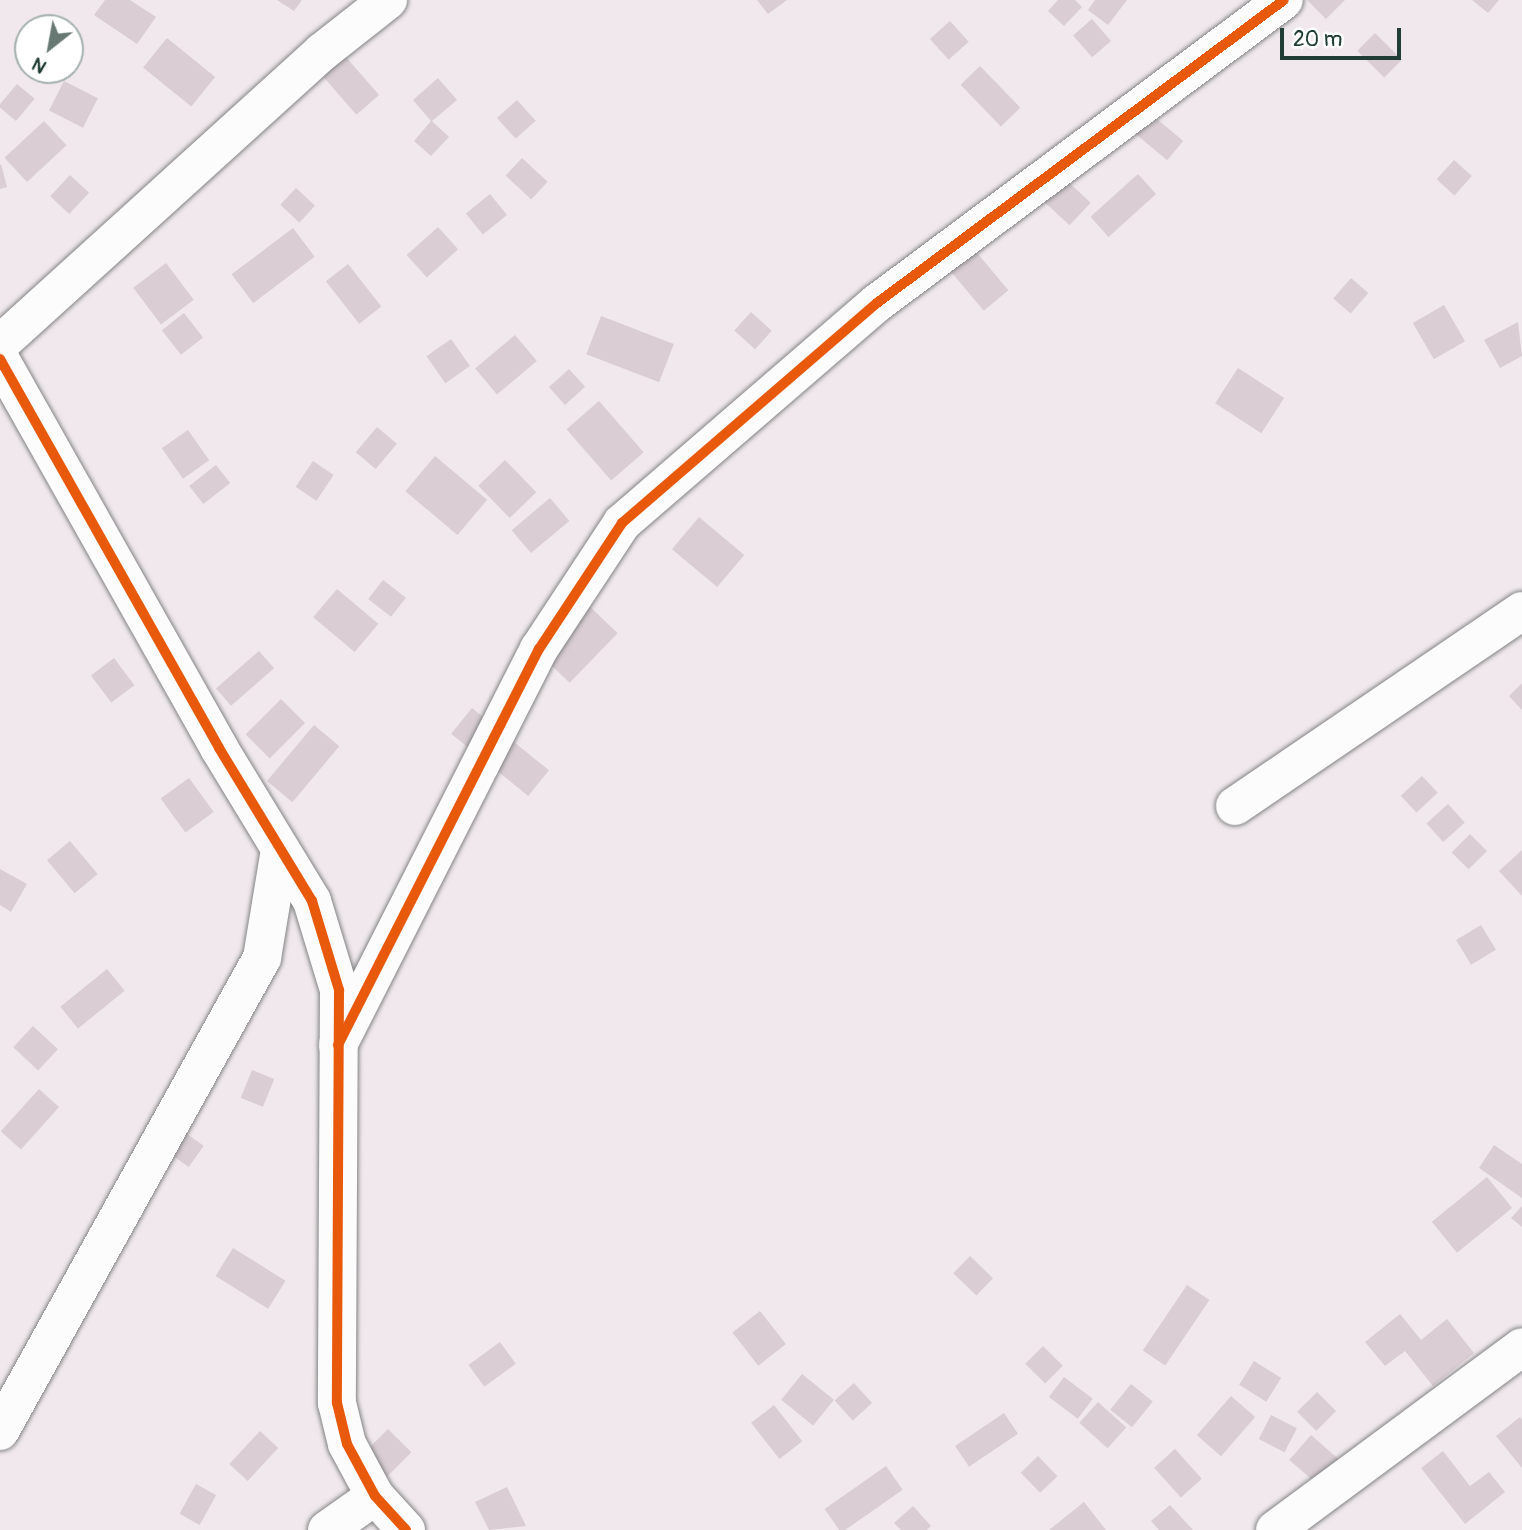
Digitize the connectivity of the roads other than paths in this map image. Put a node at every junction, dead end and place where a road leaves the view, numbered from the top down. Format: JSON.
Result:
{"nodes":[{"id":1,"x":388,"y":0,"type":"edge"},
{"id":2,"x":1284,"y":0,"type":"edge"},
{"id":3,"x":0,"y":344,"type":"edge"},
{"id":4,"x":0,"y":359,"type":"edge"},
{"id":5,"x":1522,"y":611,"type":"edge"},
{"id":6,"x":1235,"y":806,"type":"dead end"},
{"id":7,"x":280,"y":849,"type":"junction"},
{"id":8,"x":338,"y":1045,"type":"junction"},
{"id":9,"x":1522,"y":1347,"type":"edge"},
{"id":10,"x":0,"y":1431,"type":"edge"},
{"id":11,"x":374,"y":1496,"type":"junction"},
{"id":12,"x":327,"y":1530,"type":"edge"},
{"id":13,"x":406,"y":1530,"type":"edge"},
{"id":14,"x":1275,"y":1530,"type":"edge"}],
"edges":[{"from":1,"to":3,"type":"street"},
{"from":2,"to":8,"type":"street"},
{"from":4,"to":7,"type":"street"},
{"from":5,"to":6,"type":"street"},
{"from":7,"to":8,"type":"street"},
{"from":7,"to":10,"type":"street"},
{"from":8,"to":11,"type":"street"},
{"from":9,"to":14,"type":"street"},
{"from":11,"to":12,"type":"street"},
{"from":11,"to":13,"type":"street"}]}
